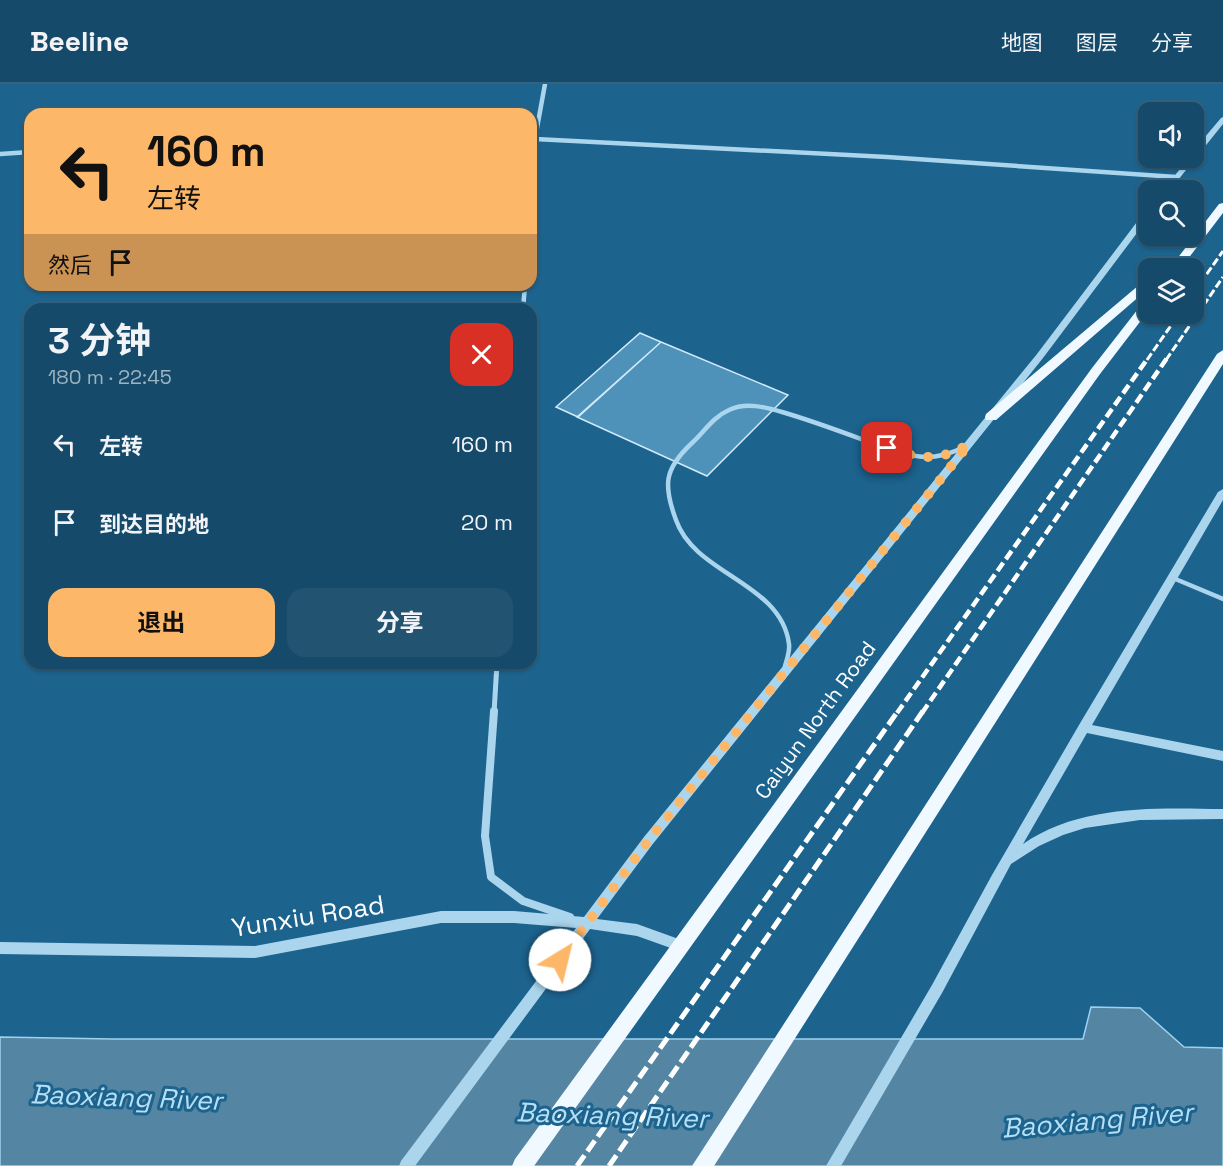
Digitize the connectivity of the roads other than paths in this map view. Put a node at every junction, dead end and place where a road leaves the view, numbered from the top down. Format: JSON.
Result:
{"nodes":[{"id":1,"x":545,"y":84,"type":"edge"},
{"id":2,"x":1223,"y":119,"type":"edge"},
{"id":3,"x":537,"y":121,"type":"edge"},
{"id":4,"x":537,"y":139,"type":"edge"},
{"id":5,"x":1204,"y":142,"type":"edge"},
{"id":6,"x":24,"y":152,"type":"edge"},
{"id":7,"x":0,"y":154,"type":"edge"},
{"id":8,"x":1183,"y":168,"type":"edge"},
{"id":9,"x":1176,"y":177,"type":"junction"},
{"id":10,"x":1174,"y":180,"type":"edge"},
{"id":11,"x":1223,"y":206,"type":"edge"},
{"id":12,"x":1138,"y":226,"type":"edge"},
{"id":13,"x":1204,"y":231,"type":"edge"},
{"id":14,"x":1192,"y":246,"type":"edge"},
{"id":15,"x":1192,"y":246,"type":"edge"},
{"id":16,"x":1178,"y":258,"type":"edge"},
{"id":17,"x":1183,"y":258,"type":"edge"},
{"id":18,"x":1138,"y":291,"type":"edge"},
{"id":19,"x":1138,"y":316,"type":"edge"},
{"id":20,"x":1223,"y":354,"type":"edge"},
{"id":21,"x":991,"y":417,"type":"junction"},
{"id":22,"x":969,"y":444,"type":"junction"},
{"id":23,"x":1223,"y":492,"type":"edge"},
{"id":24,"x":1172,"y":578,"type":"junction"},
{"id":25,"x":1223,"y":599,"type":"edge"},
{"id":26,"x":497,"y":669,"type":"edge"},
{"id":27,"x":779,"y":678,"type":"junction"},
{"id":28,"x":1083,"y":728,"type":"junction"},
{"id":29,"x":1223,"y":756,"type":"edge"},
{"id":30,"x":1223,"y":814,"type":"edge"},
{"id":31,"x":1004,"y":865,"type":"junction"},
{"id":32,"x":586,"y":923,"type":"junction"},
{"id":33,"x":681,"y":946,"type":"junction"},
{"id":34,"x":0,"y":948,"type":"edge"},
{"id":35,"x":406,"y":1166,"type":"edge"},
{"id":36,"x":522,"y":1166,"type":"edge"},
{"id":37,"x":702,"y":1166,"type":"edge"},
{"id":38,"x":834,"y":1166,"type":"edge"}],
"edges":[{"from":1,"to":3,"type":"street"},
{"from":2,"to":5,"type":"street"},
{"from":4,"to":9,"type":"street"},
{"from":6,"to":7,"type":"street"},
{"from":8,"to":9,"type":"street"},
{"from":9,"to":10,"type":"street"},
{"from":11,"to":13,"type":"main road"},
{"from":12,"to":21,"type":"street"},
{"from":14,"to":16,"type":"main road"},
{"from":15,"to":17,"type":"main road"},
{"from":18,"to":21,"type":"main road"},
{"from":19,"to":33,"type":"main road","name":"Caiyun North Road"},
{"from":20,"to":37,"type":"main road"},
{"from":21,"to":22,"type":"street"},
{"from":22,"to":27,"type":"street"},
{"from":22,"to":27,"type":"lane"},
{"from":23,"to":24,"type":"street"},
{"from":24,"to":25,"type":"lane"},
{"from":24,"to":28,"type":"street"},
{"from":26,"to":32,"type":"street"},
{"from":27,"to":32,"type":"street"},
{"from":28,"to":29,"type":"street"},
{"from":28,"to":31,"type":"street"},
{"from":30,"to":31,"type":"street"},
{"from":31,"to":38,"type":"street"},
{"from":32,"to":33,"type":"street","name":"Yunxiu Road"},
{"from":32,"to":34,"type":"street","name":"Yunxiu Road"},
{"from":32,"to":35,"type":"street"},
{"from":33,"to":36,"type":"main road","name":"Caiyun North Road"}]}
